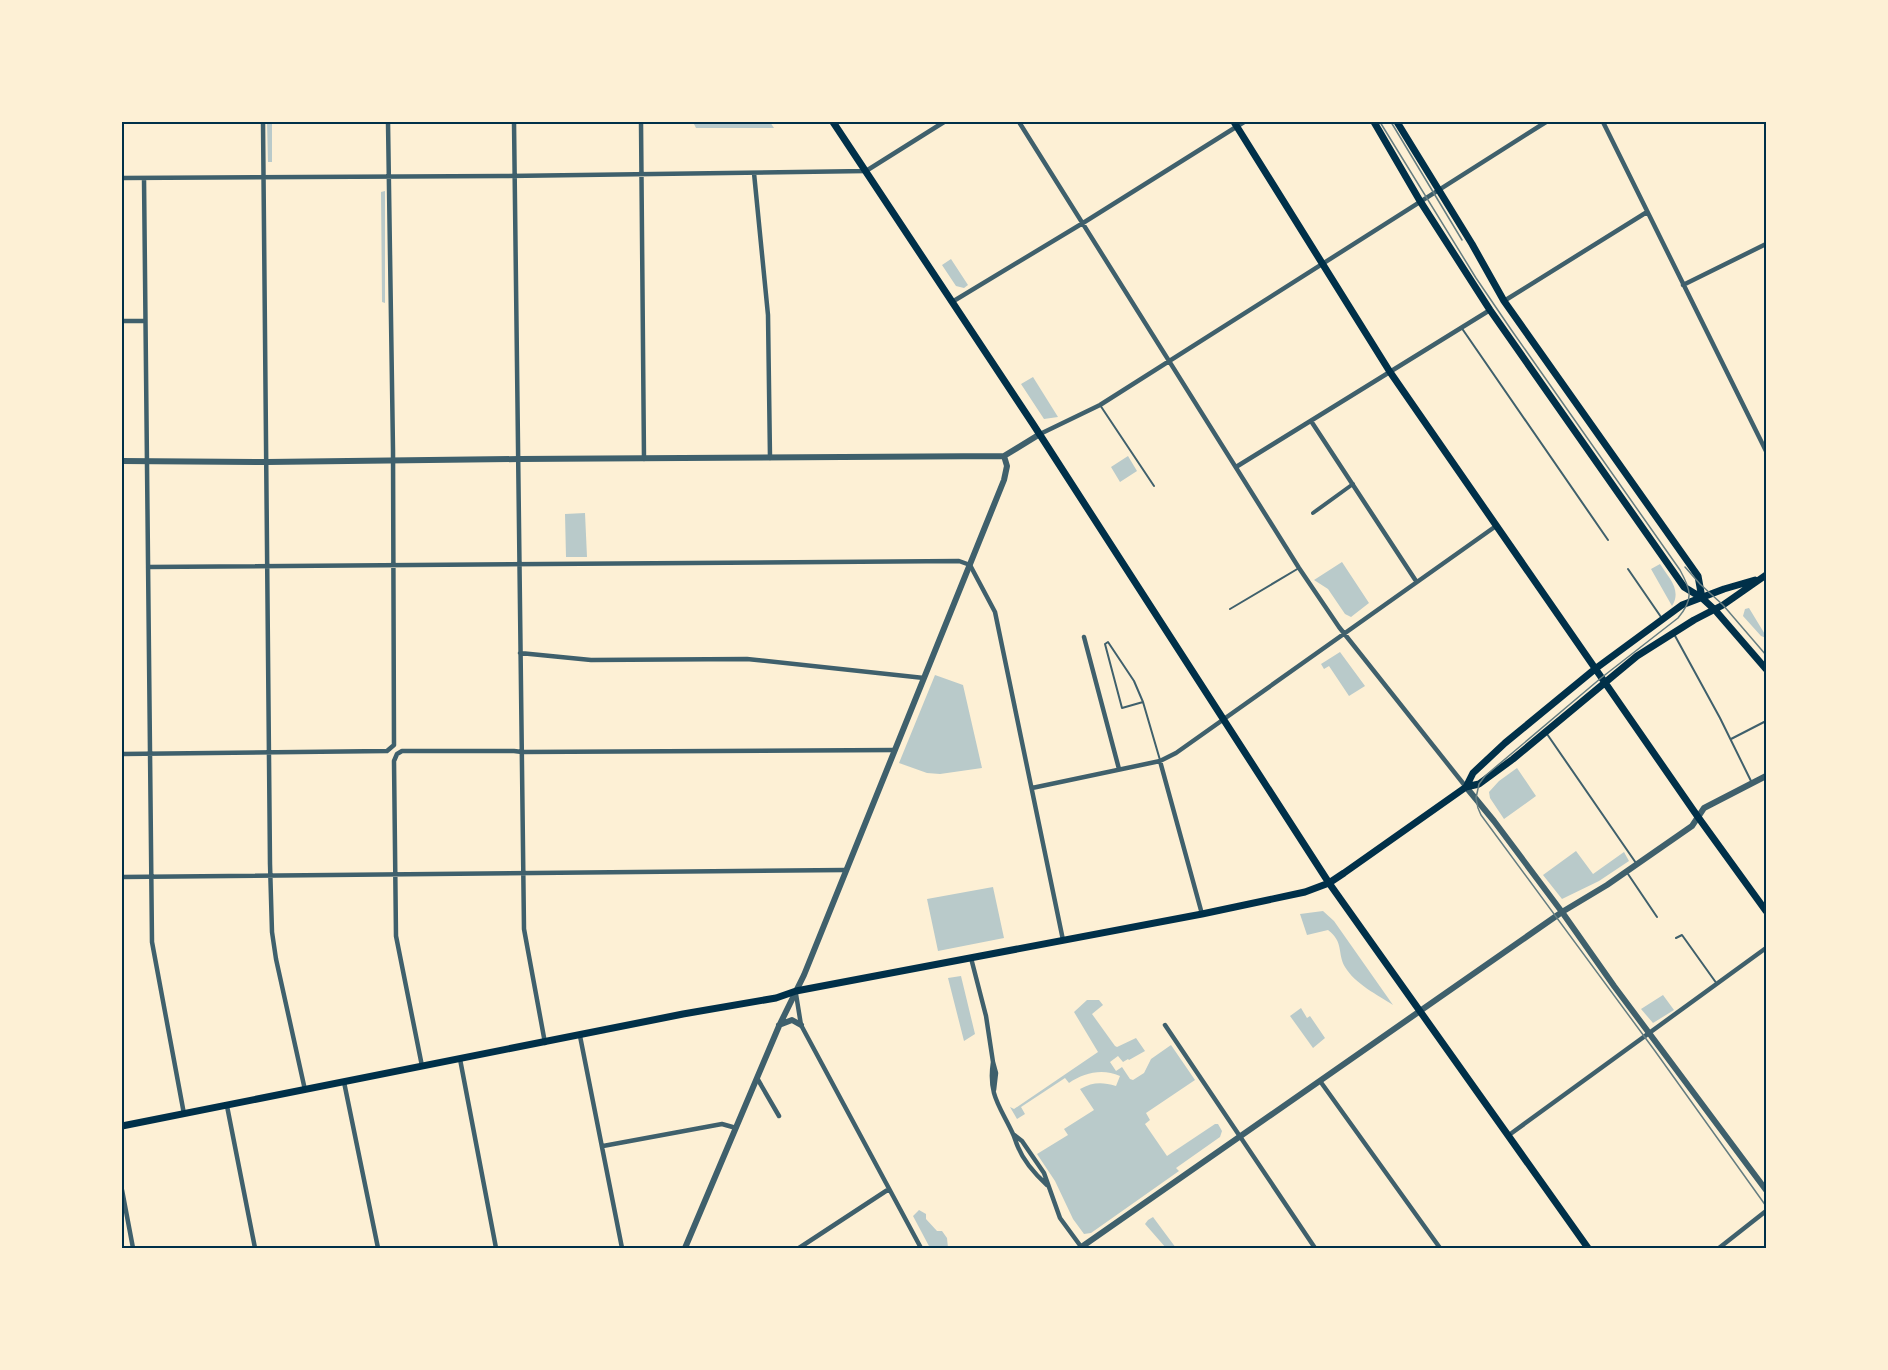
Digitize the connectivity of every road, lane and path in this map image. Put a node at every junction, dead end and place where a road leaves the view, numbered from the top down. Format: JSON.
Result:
{"nodes":[{"id":1,"x":262,"y":122,"type":"edge"},
{"id":2,"x":388,"y":122,"type":"edge"},
{"id":3,"x":514,"y":122,"type":"edge"},
{"id":4,"x":641,"y":122,"type":"edge"},
{"id":5,"x":833,"y":122,"type":"edge"},
{"id":6,"x":944,"y":122,"type":"edge"},
{"id":7,"x":1019,"y":122,"type":"edge"},
{"id":8,"x":1244,"y":122,"type":"edge"},
{"id":9,"x":1374,"y":122,"type":"edge"},
{"id":10,"x":1397,"y":122,"type":"edge"},
{"id":11,"x":1546,"y":122,"type":"edge"},
{"id":12,"x":1603,"y":122,"type":"edge"},
{"id":13,"x":1235,"y":124,"type":"edge"},
{"id":14,"x":866,"y":171,"type":"junction"},
{"id":15,"x":754,"y":173,"type":"junction"},
{"id":16,"x":641,"y":174,"type":"junction"},
{"id":17,"x":515,"y":176,"type":"junction"},
{"id":18,"x":389,"y":177,"type":"junction"},
{"id":19,"x":122,"y":178,"type":"edge"},
{"id":20,"x":144,"y":178,"type":"junction"},
{"id":21,"x":263,"y":178,"type":"junction"},
{"id":22,"x":1439,"y":189,"type":"junction"},
{"id":23,"x":1420,"y":201,"type":"junction"},
{"id":24,"x":1647,"y":212,"type":"junction"},
{"id":25,"x":1083,"y":223,"type":"junction"},
{"id":26,"x":1767,"y":244,"type":"edge"},
{"id":27,"x":1322,"y":264,"type":"junction"},
{"id":28,"x":1683,"y":285,"type":"junction"},
{"id":29,"x":1504,"y":301,"type":"junction"},
{"id":30,"x":952,"y":302,"type":"junction"},
{"id":31,"x":1490,"y":310,"type":"junction"},
{"id":32,"x":122,"y":321,"type":"edge"},
{"id":33,"x":145,"y":321,"type":"junction"},
{"id":34,"x":1461,"y":327,"type":"junction"},
{"id":35,"x":1169,"y":361,"type":"junction"},
{"id":36,"x":1390,"y":372,"type":"junction"},
{"id":37,"x":1100,"y":405,"type":"junction"},
{"id":38,"x":1311,"y":420,"type":"junction"},
{"id":39,"x":1040,"y":434,"type":"junction"},
{"id":40,"x":1767,"y":451,"type":"edge"},
{"id":41,"x":1004,"y":456,"type":"junction"},
{"id":42,"x":770,"y":458,"type":"junction"},
{"id":43,"x":519,"y":459,"type":"junction"},
{"id":44,"x":644,"y":459,"type":"junction"},
{"id":45,"x":122,"y":460,"type":"edge"},
{"id":46,"x":147,"y":460,"type":"junction"},
{"id":47,"x":393,"y":460,"type":"junction"},
{"id":48,"x":267,"y":462,"type":"junction"},
{"id":49,"x":1236,"y":467,"type":"junction"},
{"id":50,"x":1353,"y":484,"type":"junction"},
{"id":51,"x":1154,"y":486,"type":"dead end"},
{"id":52,"x":1313,"y":513,"type":"dead end"},
{"id":53,"x":1496,"y":526,"type":"junction"},
{"id":54,"x":1608,"y":540,"type":"dead end"},
{"id":55,"x":520,"y":565,"type":"junction"},
{"id":56,"x":970,"y":565,"type":"junction"},
{"id":57,"x":392,"y":566,"type":"junction"},
{"id":58,"x":148,"y":567,"type":"junction"},
{"id":59,"x":267,"y":567,"type":"junction"},
{"id":60,"x":1299,"y":568,"type":"junction"},
{"id":61,"x":1628,"y":568,"type":"dead end"},
{"id":62,"x":1763,"y":576,"type":"edge"},
{"id":63,"x":1416,"y":581,"type":"junction"},
{"id":64,"x":1684,"y":588,"type":"junction"},
{"id":65,"x":1702,"y":598,"type":"junction"},
{"id":66,"x":1682,"y":605,"type":"junction"},
{"id":67,"x":1230,"y":609,"type":"dead end"},
{"id":68,"x":1715,"y":610,"type":"junction"},
{"id":69,"x":1663,"y":620,"type":"junction"},
{"id":70,"x":1673,"y":633,"type":"junction"},
{"id":71,"x":1345,"y":634,"type":"junction"},
{"id":72,"x":1084,"y":637,"type":"dead end"},
{"id":73,"x":520,"y":653,"type":"junction"},
{"id":74,"x":1595,"y":669,"type":"junction"},
{"id":75,"x":1767,"y":669,"type":"edge"},
{"id":76,"x":924,"y":678,"type":"junction"},
{"id":77,"x":1604,"y":683,"type":"junction"},
{"id":78,"x":1143,"y":702,"type":"junction"},
{"id":79,"x":1225,"y":720,"type":"junction"},
{"id":80,"x":1767,"y":721,"type":"edge"},
{"id":81,"x":1545,"y":732,"type":"junction"},
{"id":82,"x":1731,"y":739,"type":"junction"},
{"id":83,"x":895,"y":750,"type":"junction"},
{"id":84,"x":268,"y":752,"type":"junction"},
{"id":85,"x":522,"y":752,"type":"junction"},
{"id":86,"x":122,"y":753,"type":"edge"},
{"id":87,"x":150,"y":754,"type":"junction"},
{"id":88,"x":1160,"y":761,"type":"junction"},
{"id":89,"x":1119,"y":769,"type":"junction"},
{"id":90,"x":1766,"y":777,"type":"edge"},
{"id":91,"x":1752,"y":783,"type":"junction"},
{"id":92,"x":1466,"y":787,"type":"junction"},
{"id":93,"x":1032,"y":788,"type":"junction"},
{"id":94,"x":1698,"y":817,"type":"junction"},
{"id":95,"x":1637,"y":864,"type":"junction"},
{"id":96,"x":845,"y":870,"type":"junction"},
{"id":97,"x":1626,"y":871,"type":"junction"},
{"id":98,"x":523,"y":873,"type":"junction"},
{"id":99,"x":270,"y":874,"type":"junction"},
{"id":100,"x":396,"y":874,"type":"junction"},
{"id":101,"x":122,"y":877,"type":"edge"},
{"id":102,"x":150,"y":877,"type":"junction"},
{"id":103,"x":1329,"y":883,"type":"junction"},
{"id":104,"x":1767,"y":911,"type":"edge"},
{"id":105,"x":1562,"y":912,"type":"junction"},
{"id":106,"x":1202,"y":914,"type":"junction"},
{"id":107,"x":1657,"y":917,"type":"dead end"},
{"id":108,"x":1676,"y":938,"type":"dead end"},
{"id":109,"x":1063,"y":940,"type":"junction"},
{"id":110,"x":1767,"y":948,"type":"edge"},
{"id":111,"x":971,"y":958,"type":"junction"},
{"id":112,"x":1717,"y":984,"type":"junction"},
{"id":113,"x":796,"y":992,"type":"junction"},
{"id":114,"x":1420,"y":1011,"type":"junction"},
{"id":115,"x":801,"y":1025,"type":"junction"},
{"id":116,"x":1166,"y":1025,"type":"dead end"},
{"id":117,"x":779,"y":1026,"type":"junction"},
{"id":118,"x":1651,"y":1033,"type":"junction"},
{"id":119,"x":580,"y":1036,"type":"junction"},
{"id":120,"x":545,"y":1043,"type":"junction"},
{"id":121,"x":460,"y":1059,"type":"junction"},
{"id":122,"x":422,"y":1066,"type":"junction"},
{"id":123,"x":757,"y":1078,"type":"junction"},
{"id":124,"x":1320,"y":1081,"type":"junction"},
{"id":125,"x":344,"y":1082,"type":"junction"},
{"id":126,"x":305,"y":1090,"type":"junction"},
{"id":127,"x":227,"y":1106,"type":"junction"},
{"id":128,"x":184,"y":1114,"type":"junction"},
{"id":129,"x":779,"y":1116,"type":"dead end"},
{"id":130,"x":122,"y":1126,"type":"edge"},
{"id":131,"x":736,"y":1128,"type":"junction"},
{"id":132,"x":1013,"y":1133,"type":"junction"},
{"id":133,"x":1509,"y":1135,"type":"junction"},
{"id":134,"x":1240,"y":1137,"type":"junction"},
{"id":135,"x":603,"y":1146,"type":"junction"},
{"id":136,"x":1047,"y":1185,"type":"junction"},
{"id":137,"x":889,"y":1189,"type":"junction"},
{"id":138,"x":122,"y":1190,"type":"edge"},
{"id":139,"x":1767,"y":1190,"type":"edge"},
{"id":140,"x":1767,"y":1211,"type":"edge"},
{"id":141,"x":133,"y":1248,"type":"edge"},
{"id":142,"x":255,"y":1248,"type":"edge"},
{"id":143,"x":378,"y":1248,"type":"edge"},
{"id":144,"x":496,"y":1248,"type":"edge"},
{"id":145,"x":622,"y":1248,"type":"edge"},
{"id":146,"x":685,"y":1248,"type":"edge"},
{"id":147,"x":799,"y":1248,"type":"edge"},
{"id":148,"x":921,"y":1248,"type":"edge"},
{"id":149,"x":1081,"y":1248,"type":"edge"},
{"id":150,"x":1315,"y":1248,"type":"edge"},
{"id":151,"x":1440,"y":1248,"type":"edge"},
{"id":152,"x":1588,"y":1248,"type":"edge"},
{"id":153,"x":1719,"y":1248,"type":"edge"}],
"edges":[{"from":1,"to":21,"type":"street"},
{"from":2,"to":18,"type":"street"},
{"from":3,"to":17,"type":"street"},
{"from":4,"to":16,"type":"street"},
{"from":5,"to":14,"type":"main road"},
{"from":6,"to":14,"type":"street"},
{"from":7,"to":25,"type":"street"},
{"from":8,"to":13,"type":"street"},
{"from":9,"to":23,"type":"main road"},
{"from":10,"to":22,"type":"main road"},
{"from":11,"to":22,"type":"street"},
{"from":12,"to":24,"type":"street"},
{"from":13,"to":25,"type":"street"},
{"from":13,"to":27,"type":"main road"},
{"from":14,"to":15,"type":"street"},
{"from":14,"to":30,"type":"main road"},
{"from":15,"to":16,"type":"street"},
{"from":15,"to":42,"type":"street"},
{"from":16,"to":17,"type":"street"},
{"from":16,"to":44,"type":"street"},
{"from":17,"to":18,"type":"street"},
{"from":17,"to":43,"type":"street"},
{"from":18,"to":21,"type":"street"},
{"from":18,"to":47,"type":"street"},
{"from":19,"to":20,"type":"street"},
{"from":20,"to":21,"type":"street"},
{"from":20,"to":33,"type":"street"},
{"from":21,"to":48,"type":"street"},
{"from":22,"to":23,"type":"street"},
{"from":22,"to":29,"type":"main road"},
{"from":23,"to":27,"type":"street"},
{"from":23,"to":31,"type":"main road"},
{"from":24,"to":28,"type":"street"},
{"from":24,"to":29,"type":"street"},
{"from":25,"to":30,"type":"street"},
{"from":25,"to":35,"type":"street"},
{"from":26,"to":28,"type":"street"},
{"from":27,"to":35,"type":"street"},
{"from":27,"to":36,"type":"main road"},
{"from":28,"to":40,"type":"street"},
{"from":29,"to":65,"type":"main road"},
{"from":30,"to":39,"type":"main road"},
{"from":31,"to":34,"type":"street"},
{"from":31,"to":64,"type":"main road"},
{"from":32,"to":33,"type":"street"},
{"from":33,"to":46,"type":"street"},
{"from":34,"to":36,"type":"street"},
{"from":34,"to":54,"type":"lane"},
{"from":35,"to":37,"type":"street"},
{"from":35,"to":49,"type":"street"},
{"from":36,"to":38,"type":"street"},
{"from":36,"to":53,"type":"main road"},
{"from":37,"to":39,"type":"street"},
{"from":37,"to":51,"type":"lane"},
{"from":38,"to":49,"type":"street"},
{"from":38,"to":50,"type":"street"},
{"from":39,"to":41,"type":"street"},
{"from":39,"to":79,"type":"main road"},
{"from":41,"to":42,"type":"street"},
{"from":41,"to":56,"type":"street"},
{"from":42,"to":44,"type":"street"},
{"from":43,"to":44,"type":"street"},
{"from":43,"to":47,"type":"street"},
{"from":43,"to":55,"type":"street"},
{"from":45,"to":46,"type":"street"},
{"from":46,"to":48,"type":"street"},
{"from":46,"to":58,"type":"street"},
{"from":47,"to":48,"type":"street"},
{"from":47,"to":57,"type":"street"},
{"from":48,"to":59,"type":"street"},
{"from":49,"to":60,"type":"street"},
{"from":50,"to":52,"type":"street"},
{"from":50,"to":63,"type":"street"},
{"from":53,"to":63,"type":"street"},
{"from":53,"to":74,"type":"main road"},
{"from":55,"to":56,"type":"street"},
{"from":55,"to":57,"type":"street"},
{"from":55,"to":73,"type":"street"},
{"from":56,"to":76,"type":"street"},
{"from":56,"to":93,"type":"street"},
{"from":57,"to":59,"type":"street"},
{"from":57,"to":84,"type":"street"},
{"from":58,"to":59,"type":"street"},
{"from":58,"to":87,"type":"street"},
{"from":59,"to":84,"type":"street"},
{"from":60,"to":67,"type":"lane"},
{"from":60,"to":71,"type":"street"},
{"from":61,"to":69,"type":"lane"},
{"from":62,"to":65,"type":"main road"},
{"from":62,"to":68,"type":"main road"},
{"from":63,"to":71,"type":"street"},
{"from":64,"to":65,"type":"main road"},
{"from":64,"to":66,"type":"main road"},
{"from":65,"to":66,"type":"main road"},
{"from":65,"to":68,"type":"main road"},
{"from":66,"to":69,"type":"main road"},
{"from":68,"to":70,"type":"main road"},
{"from":68,"to":75,"type":"main road"},
{"from":69,"to":74,"type":"main road"},
{"from":70,"to":77,"type":"main road"},
{"from":70,"to":82,"type":"lane"},
{"from":71,"to":79,"type":"street"},
{"from":71,"to":92,"type":"street"},
{"from":72,"to":89,"type":"street"},
{"from":73,"to":76,"type":"street"},
{"from":73,"to":85,"type":"street"},
{"from":74,"to":77,"type":"main road"},
{"from":74,"to":92,"type":"main road"},
{"from":76,"to":83,"type":"street"},
{"from":77,"to":81,"type":"main road"},
{"from":77,"to":94,"type":"main road"},
{"from":78,"to":78,"type":"lane"},
{"from":78,"to":88,"type":"lane"},
{"from":79,"to":88,"type":"street"},
{"from":79,"to":103,"type":"main road"},
{"from":80,"to":82,"type":"lane"},
{"from":81,"to":92,"type":"main road"},
{"from":81,"to":95,"type":"lane"},
{"from":82,"to":91,"type":"lane"},
{"from":83,"to":85,"type":"street"},
{"from":83,"to":96,"type":"street"},
{"from":84,"to":87,"type":"street"},
{"from":84,"to":99,"type":"street"},
{"from":85,"to":98,"type":"street"},
{"from":85,"to":100,"type":"street"},
{"from":86,"to":87,"type":"street"},
{"from":87,"to":102,"type":"street"},
{"from":88,"to":89,"type":"street"},
{"from":88,"to":106,"type":"street"},
{"from":89,"to":93,"type":"street"},
{"from":90,"to":91,"type":"street"},
{"from":91,"to":94,"type":"street"},
{"from":92,"to":103,"type":"main road"},
{"from":92,"to":105,"type":"street"},
{"from":93,"to":109,"type":"street"},
{"from":94,"to":95,"type":"street"},
{"from":94,"to":104,"type":"main road"},
{"from":95,"to":97,"type":"street"},
{"from":96,"to":98,"type":"street"},
{"from":96,"to":113,"type":"street"},
{"from":97,"to":105,"type":"street"},
{"from":97,"to":107,"type":"lane"},
{"from":98,"to":100,"type":"street"},
{"from":98,"to":120,"type":"street"},
{"from":99,"to":100,"type":"street"},
{"from":99,"to":102,"type":"street"},
{"from":99,"to":126,"type":"street"},
{"from":100,"to":122,"type":"street"},
{"from":101,"to":102,"type":"street"},
{"from":102,"to":128,"type":"street"},
{"from":103,"to":106,"type":"main road"},
{"from":103,"to":114,"type":"main road"},
{"from":105,"to":114,"type":"street"},
{"from":105,"to":118,"type":"street"},
{"from":106,"to":109,"type":"main road"},
{"from":108,"to":112,"type":"lane"},
{"from":109,"to":111,"type":"main road"},
{"from":110,"to":112,"type":"street"},
{"from":111,"to":113,"type":"main road"},
{"from":111,"to":132,"type":"street"},
{"from":112,"to":118,"type":"street"},
{"from":113,"to":115,"type":"street"},
{"from":113,"to":117,"type":"street"},
{"from":113,"to":119,"type":"main road"},
{"from":114,"to":124,"type":"street"},
{"from":114,"to":133,"type":"main road"},
{"from":115,"to":117,"type":"street"},
{"from":115,"to":137,"type":"street"},
{"from":116,"to":134,"type":"street"},
{"from":117,"to":123,"type":"street"},
{"from":118,"to":133,"type":"street"},
{"from":118,"to":139,"type":"street"},
{"from":119,"to":120,"type":"main road"},
{"from":119,"to":135,"type":"street"},
{"from":120,"to":121,"type":"main road"},
{"from":121,"to":122,"type":"main road"},
{"from":121,"to":144,"type":"street"},
{"from":122,"to":125,"type":"main road"},
{"from":123,"to":129,"type":"street"},
{"from":123,"to":131,"type":"street"},
{"from":124,"to":134,"type":"street"},
{"from":124,"to":151,"type":"street"},
{"from":125,"to":126,"type":"main road"},
{"from":125,"to":143,"type":"street"},
{"from":126,"to":127,"type":"main road"},
{"from":127,"to":128,"type":"main road"},
{"from":127,"to":142,"type":"street"},
{"from":128,"to":130,"type":"main road"},
{"from":131,"to":135,"type":"street"},
{"from":131,"to":146,"type":"street"},
{"from":132,"to":136,"type":"street"},
{"from":132,"to":136,"type":"street"},
{"from":133,"to":152,"type":"main road"},
{"from":134,"to":149,"type":"street"},
{"from":134,"to":150,"type":"street"},
{"from":135,"to":145,"type":"street"},
{"from":136,"to":149,"type":"street"},
{"from":137,"to":147,"type":"street"},
{"from":137,"to":148,"type":"street"},
{"from":138,"to":141,"type":"street"},
{"from":140,"to":153,"type":"street"}]}
